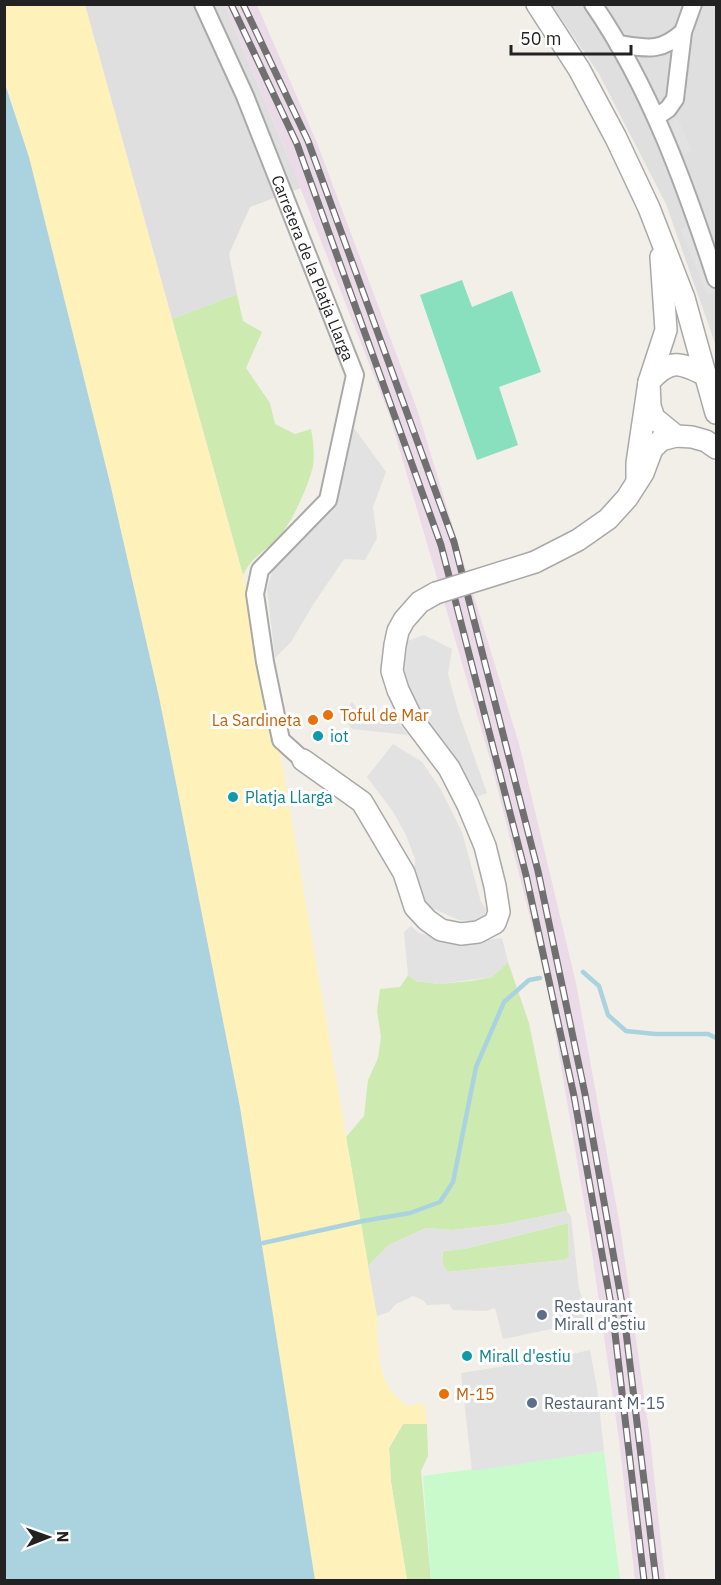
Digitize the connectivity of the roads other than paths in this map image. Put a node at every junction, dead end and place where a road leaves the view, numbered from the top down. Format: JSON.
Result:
{"nodes":[{"id":1,"x":203,"y":4,"type":"edge"},
{"id":2,"x":593,"y":4,"type":"edge"},
{"id":3,"x":693,"y":4,"type":"edge"},
{"id":4,"x":544,"y":8,"type":"edge"},
{"id":5,"x":683,"y":32,"type":"junction"},
{"id":6,"x":618,"y":44,"type":"junction"},
{"id":7,"x":656,"y":117,"type":"junction"},
{"id":8,"x":659,"y":233,"type":"junction"},
{"id":9,"x":717,"y":279,"type":"edge"},
{"id":10,"x":707,"y":376,"type":"junction"},
{"id":11,"x":649,"y":382,"type":"junction"},
{"id":12,"x":717,"y":412,"type":"edge"},
{"id":13,"x":676,"y":436,"type":"junction"},
{"id":14,"x":717,"y":448,"type":"edge"},
{"id":15,"x":638,"y":480,"type":"junction"},
{"id":16,"x":303,"y":760,"type":"joint"}],
"edges":[{"from":1,"to":16,"type":"street","name":"Carretera de la Platja Llarga"},
{"from":2,"to":6,"type":"street"},
{"from":3,"to":5,"type":"street"},
{"from":4,"to":8,"type":"street"},
{"from":5,"to":6,"type":"street"},
{"from":5,"to":7,"type":"street"},
{"from":6,"to":7,"type":"street"},
{"from":7,"to":9,"type":"street"},
{"from":8,"to":10,"type":"street"},
{"from":8,"to":11,"type":"street"},
{"from":10,"to":11,"type":"street"},
{"from":10,"to":12,"type":"street"},
{"from":11,"to":13,"type":"street"},
{"from":11,"to":15,"type":"street"},
{"from":13,"to":14,"type":"street"},
{"from":13,"to":15,"type":"street","name":"Carretera de la Platja Llarga"},
{"from":15,"to":16,"type":"street","name":"Carretera de la Platja Llarga","bridge":true}]}
